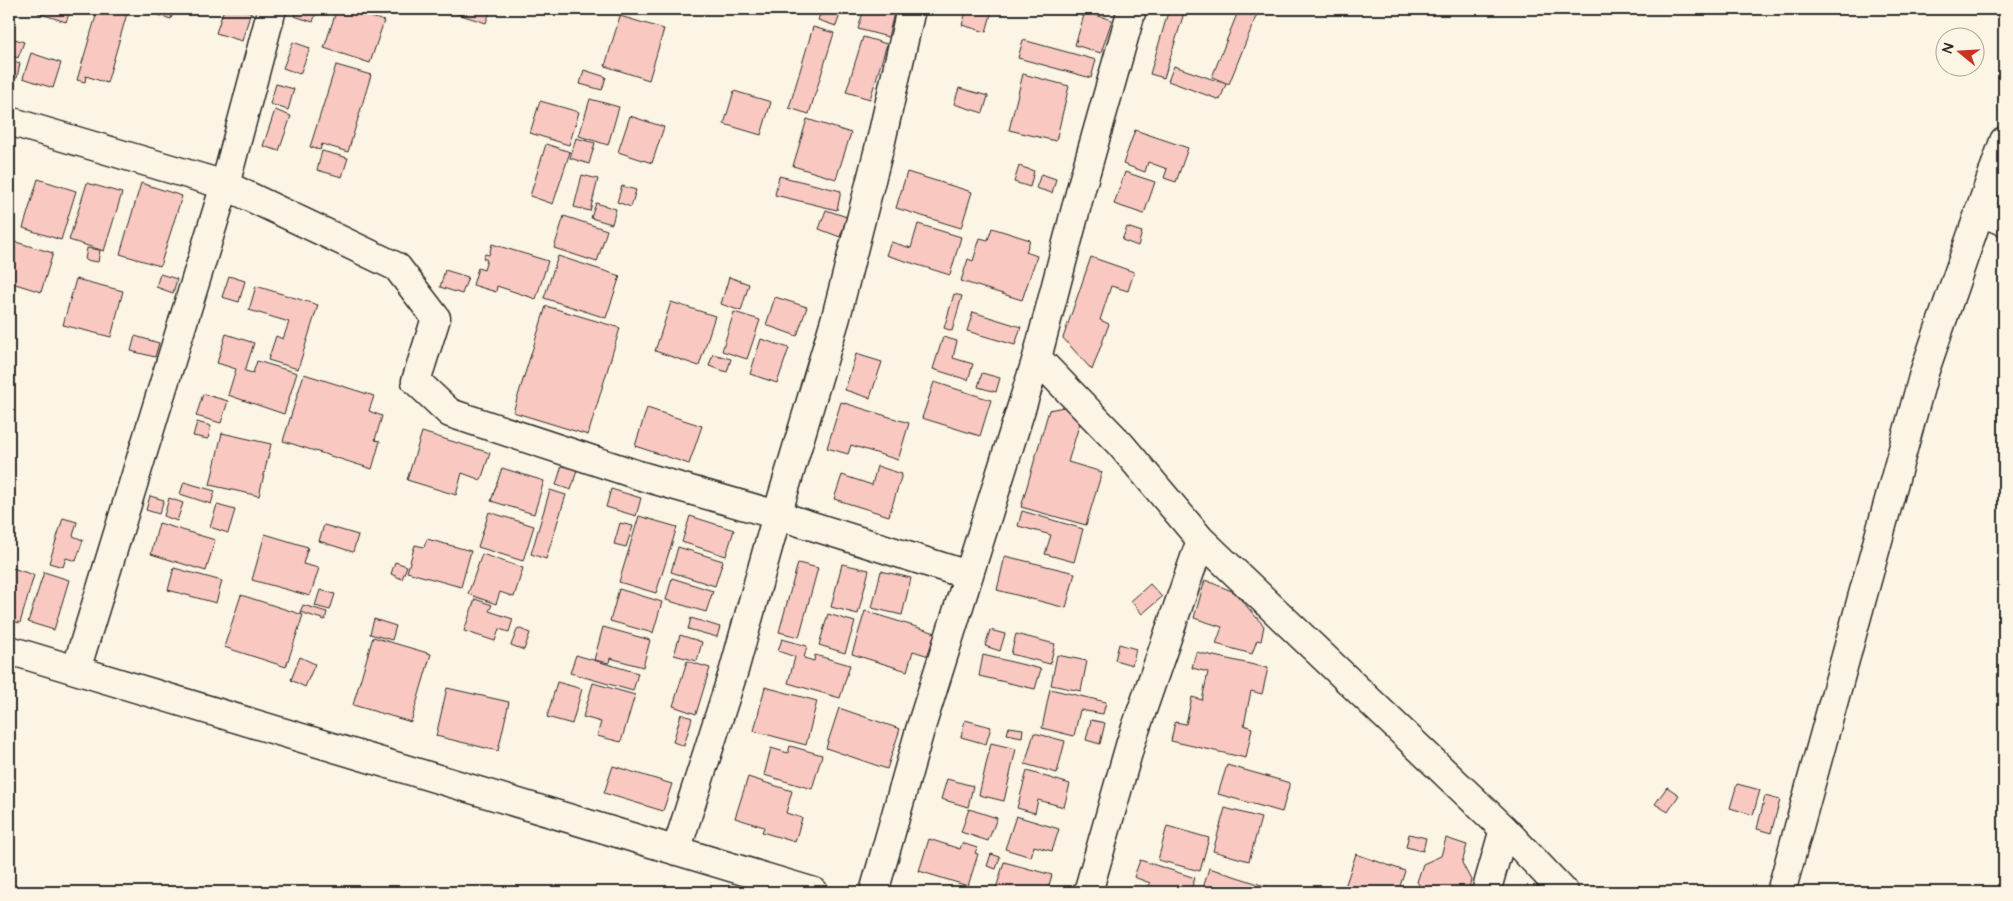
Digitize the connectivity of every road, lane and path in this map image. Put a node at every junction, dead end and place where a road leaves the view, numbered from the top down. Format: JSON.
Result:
{"nodes":[{"id":1,"x":272,"y":9,"type":"edge"},
{"id":2,"x":911,"y":9,"type":"edge"},
{"id":3,"x":1132,"y":9,"type":"edge"},
{"id":4,"x":9,"y":121,"type":"edge"},
{"id":5,"x":2004,"y":141,"type":"edge"},
{"id":6,"x":225,"y":185,"type":"junction"},
{"id":7,"x":1979,"y":212,"type":"junction"},
{"id":8,"x":2004,"y":221,"type":"edge"},
{"id":9,"x":1037,"y":358,"type":"junction"},
{"id":10,"x":777,"y":515,"type":"junction"},
{"id":11,"x":1201,"y":540,"type":"junction"},
{"id":12,"x":968,"y":575,"type":"junction"},
{"id":13,"x":9,"y":650,"type":"edge"},
{"id":14,"x":76,"y":670,"type":"junction"},
{"id":15,"x":1504,"y":829,"type":"junction"},
{"id":16,"x":676,"y":851,"type":"junction"},
{"id":17,"x":814,"y":892,"type":"edge"},
{"id":18,"x":874,"y":892,"type":"edge"},
{"id":19,"x":1088,"y":892,"type":"edge"},
{"id":20,"x":1486,"y":892,"type":"edge"},
{"id":21,"x":1564,"y":892,"type":"edge"},
{"id":22,"x":1781,"y":892,"type":"edge"}],
"edges":[{"from":1,"to":6,"type":"street"},
{"from":2,"to":10,"type":"street"},
{"from":3,"to":9,"type":"street"},
{"from":4,"to":6,"type":"street"},
{"from":5,"to":7,"type":"street"},
{"from":6,"to":10,"type":"street"},
{"from":6,"to":14,"type":"street"},
{"from":7,"to":8,"type":"street"},
{"from":7,"to":22,"type":"street"},
{"from":9,"to":11,"type":"street"},
{"from":9,"to":12,"type":"street"},
{"from":10,"to":12,"type":"street"},
{"from":10,"to":16,"type":"street"},
{"from":11,"to":15,"type":"street"},
{"from":11,"to":19,"type":"street"},
{"from":12,"to":18,"type":"street"},
{"from":13,"to":14,"type":"street"},
{"from":14,"to":16,"type":"street"},
{"from":15,"to":20,"type":"street"},
{"from":15,"to":21,"type":"street"},
{"from":16,"to":17,"type":"street"}]}
